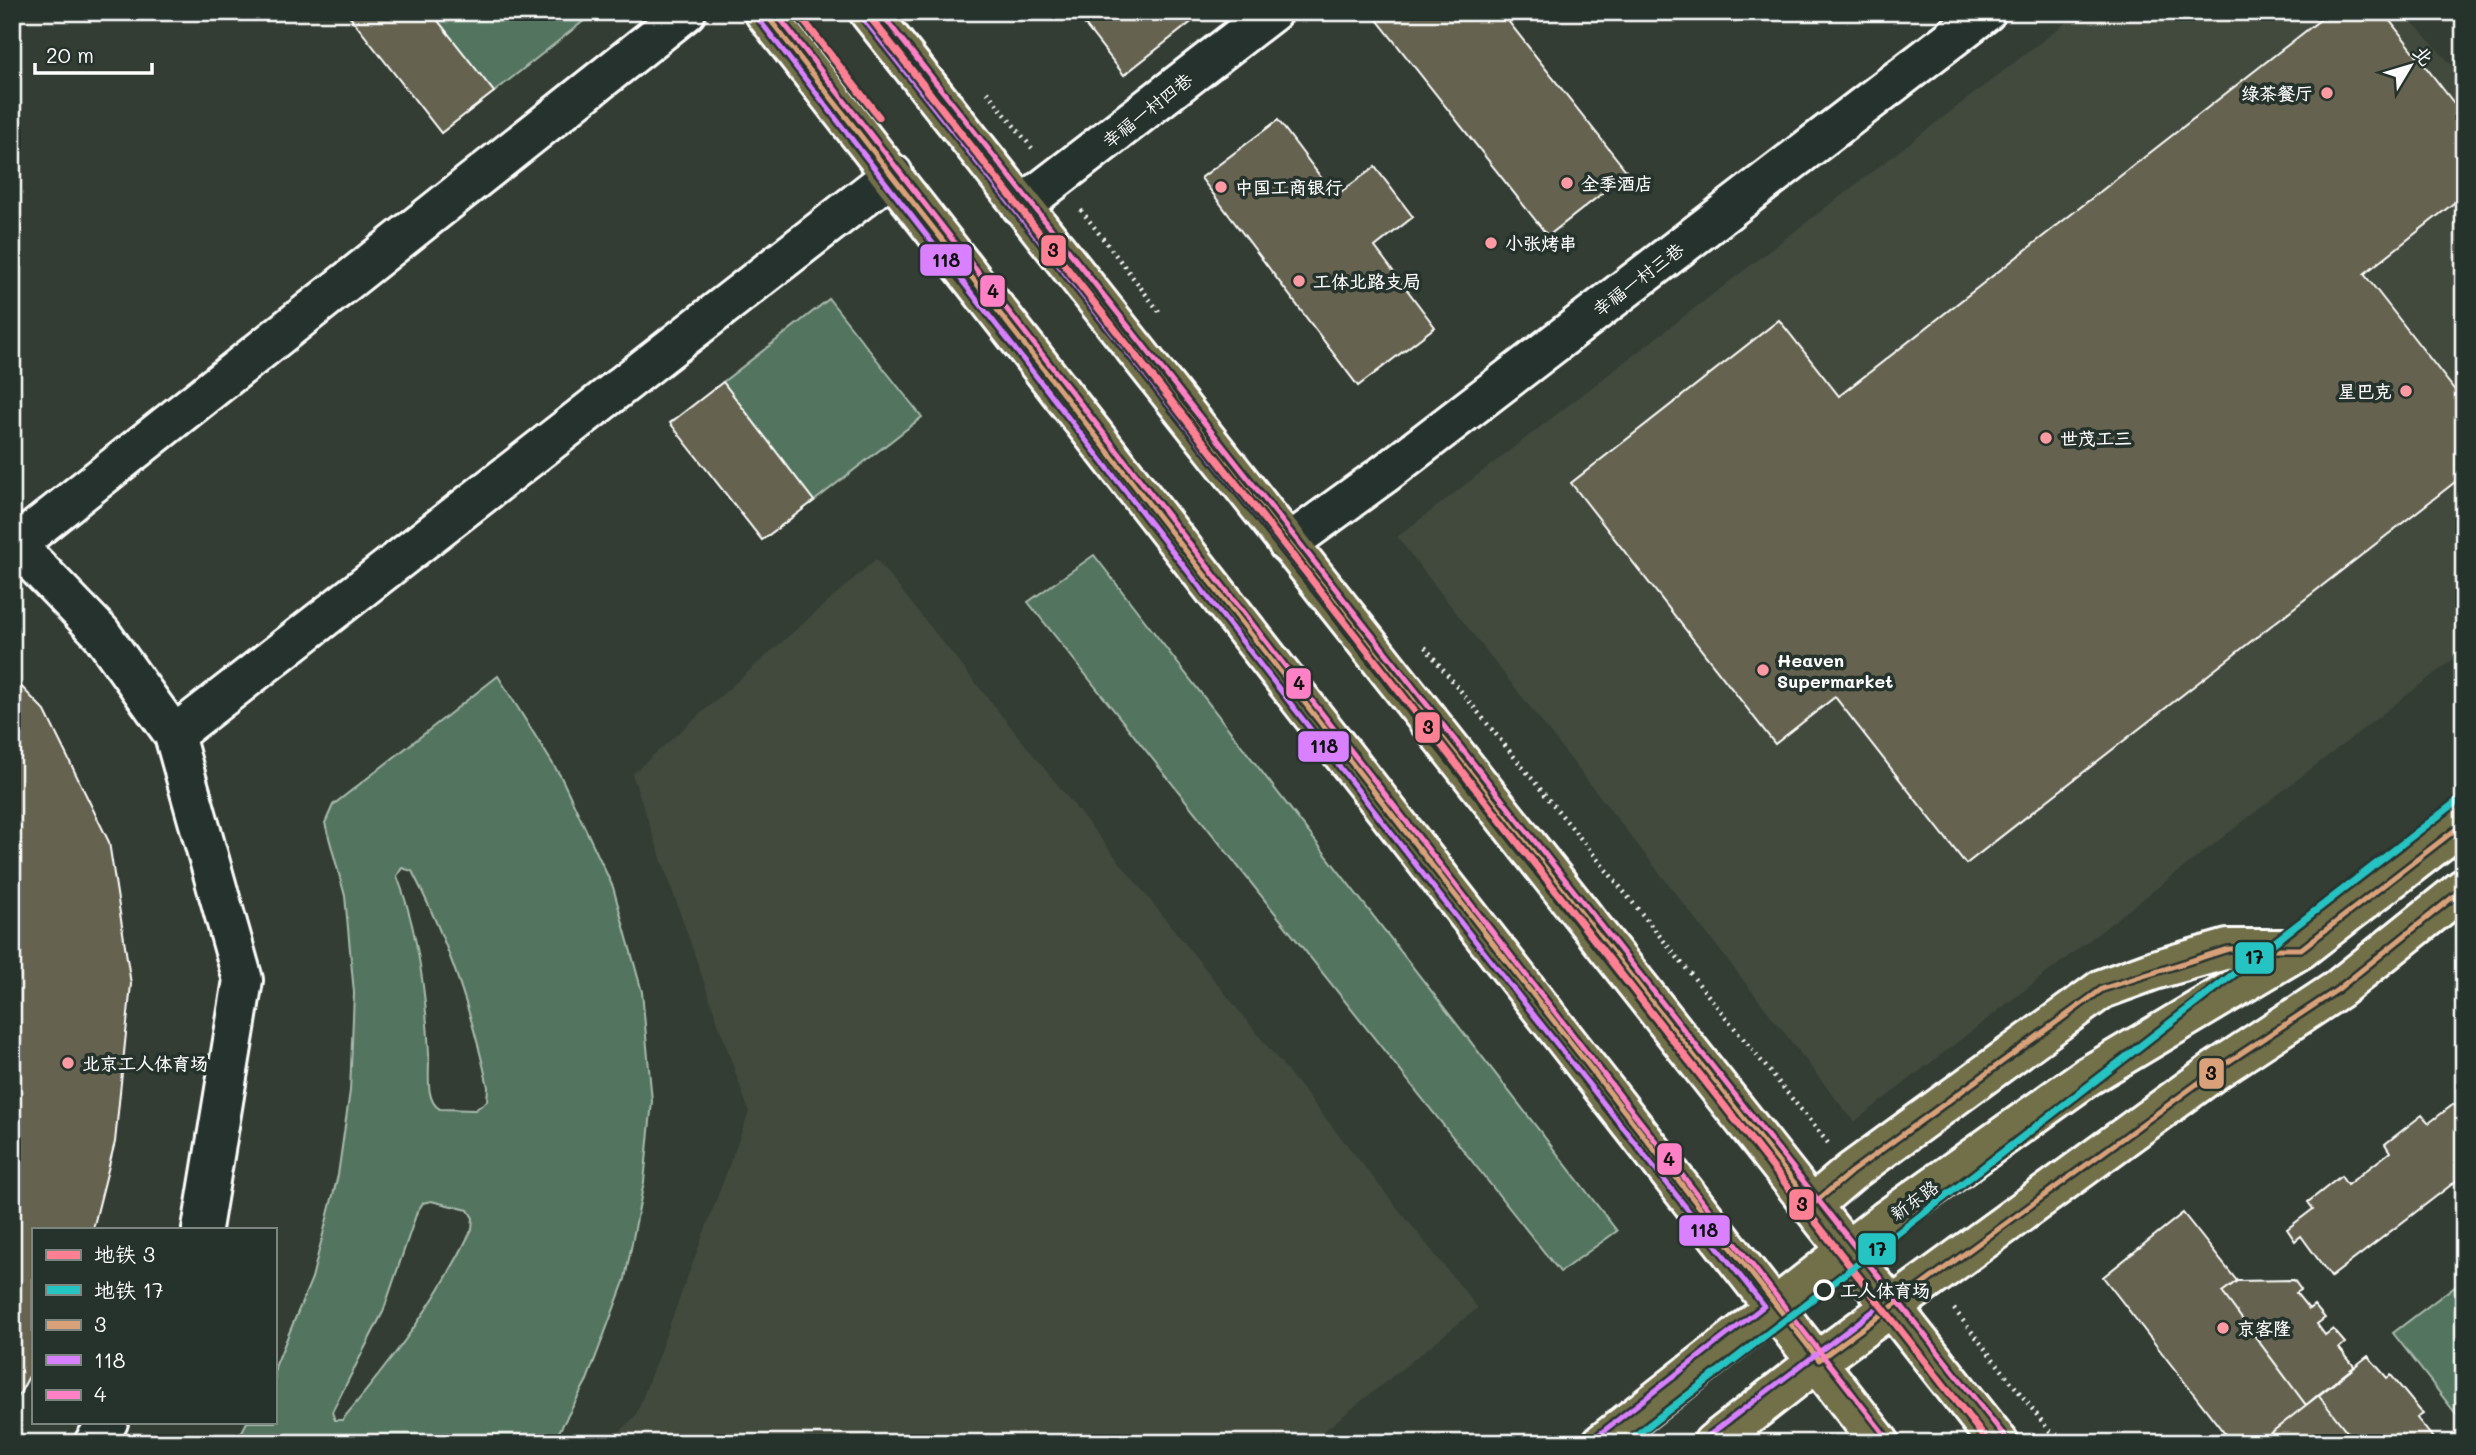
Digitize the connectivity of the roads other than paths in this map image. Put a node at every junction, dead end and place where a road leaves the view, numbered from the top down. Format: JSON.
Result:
{"nodes":[{"id":1,"x":686,"y":12,"type":"edge"},
{"id":2,"x":764,"y":12,"type":"edge"},
{"id":3,"x":869,"y":12,"type":"edge"},
{"id":4,"x":1272,"y":12,"type":"edge"},
{"id":5,"x":1986,"y":12,"type":"edge"},
{"id":6,"x":893,"y":174,"type":"junction"},
{"id":7,"x":1021,"y":206,"type":"junction"},
{"id":8,"x":15,"y":542,"type":"edge"},
{"id":9,"x":1288,"y":544,"type":"junction"},
{"id":10,"x":174,"y":735,"type":"junction"},
{"id":11,"x":2464,"y":823,"type":"edge"},
{"id":12,"x":2464,"y":888,"type":"edge"},
{"id":13,"x":2301,"y":949,"type":"junction"},
{"id":14,"x":1812,"y":1205,"type":"junction"},
{"id":15,"x":202,"y":1228,"type":"edge"},
{"id":16,"x":1849,"y":1252,"type":"junction"},
{"id":17,"x":1776,"y":1307,"type":"junction"},
{"id":18,"x":1893,"y":1307,"type":"junction"},
{"id":19,"x":1819,"y":1360,"type":"junction"},
{"id":20,"x":107,"y":1424,"type":"edge"},
{"id":21,"x":94,"y":1443,"type":"edge"},
{"id":22,"x":1602,"y":1443,"type":"edge"},
{"id":23,"x":1713,"y":1443,"type":"edge"},
{"id":24,"x":1880,"y":1443,"type":"edge"},
{"id":25,"x":1999,"y":1443,"type":"edge"}],
"edges":[{"from":1,"to":8,"type":"street"},
{"from":2,"to":6,"type":"main road"},
{"from":3,"to":7,"type":"main road"},
{"from":4,"to":7,"type":"street","name":"幸福一村四巷"},
{"from":5,"to":9,"type":"street","name":"幸福一村三巷"},
{"from":6,"to":10,"type":"street"},
{"from":6,"to":17,"type":"main road"},
{"from":7,"to":9,"type":"main road"},
{"from":8,"to":10,"type":"street"},
{"from":9,"to":14,"type":"main road"},
{"from":10,"to":15,"type":"street"},
{"from":11,"to":13,"type":"main road","name":"新东路"},
{"from":12,"to":18,"type":"main road"},
{"from":13,"to":14,"type":"main road"},
{"from":13,"to":16,"type":"main road","name":"新东路"},
{"from":14,"to":16,"type":"main road"},
{"from":16,"to":17,"type":"main road","name":"新东路"},
{"from":16,"to":18,"type":"main road"},
{"from":17,"to":19,"type":"main road"},
{"from":17,"to":22,"type":"main road","name":"新东路"},
{"from":18,"to":19,"type":"main road"},
{"from":18,"to":25,"type":"main road"},
{"from":19,"to":23,"type":"main road"},
{"from":19,"to":24,"type":"main road"},
{"from":20,"to":21,"type":"street"}]}
